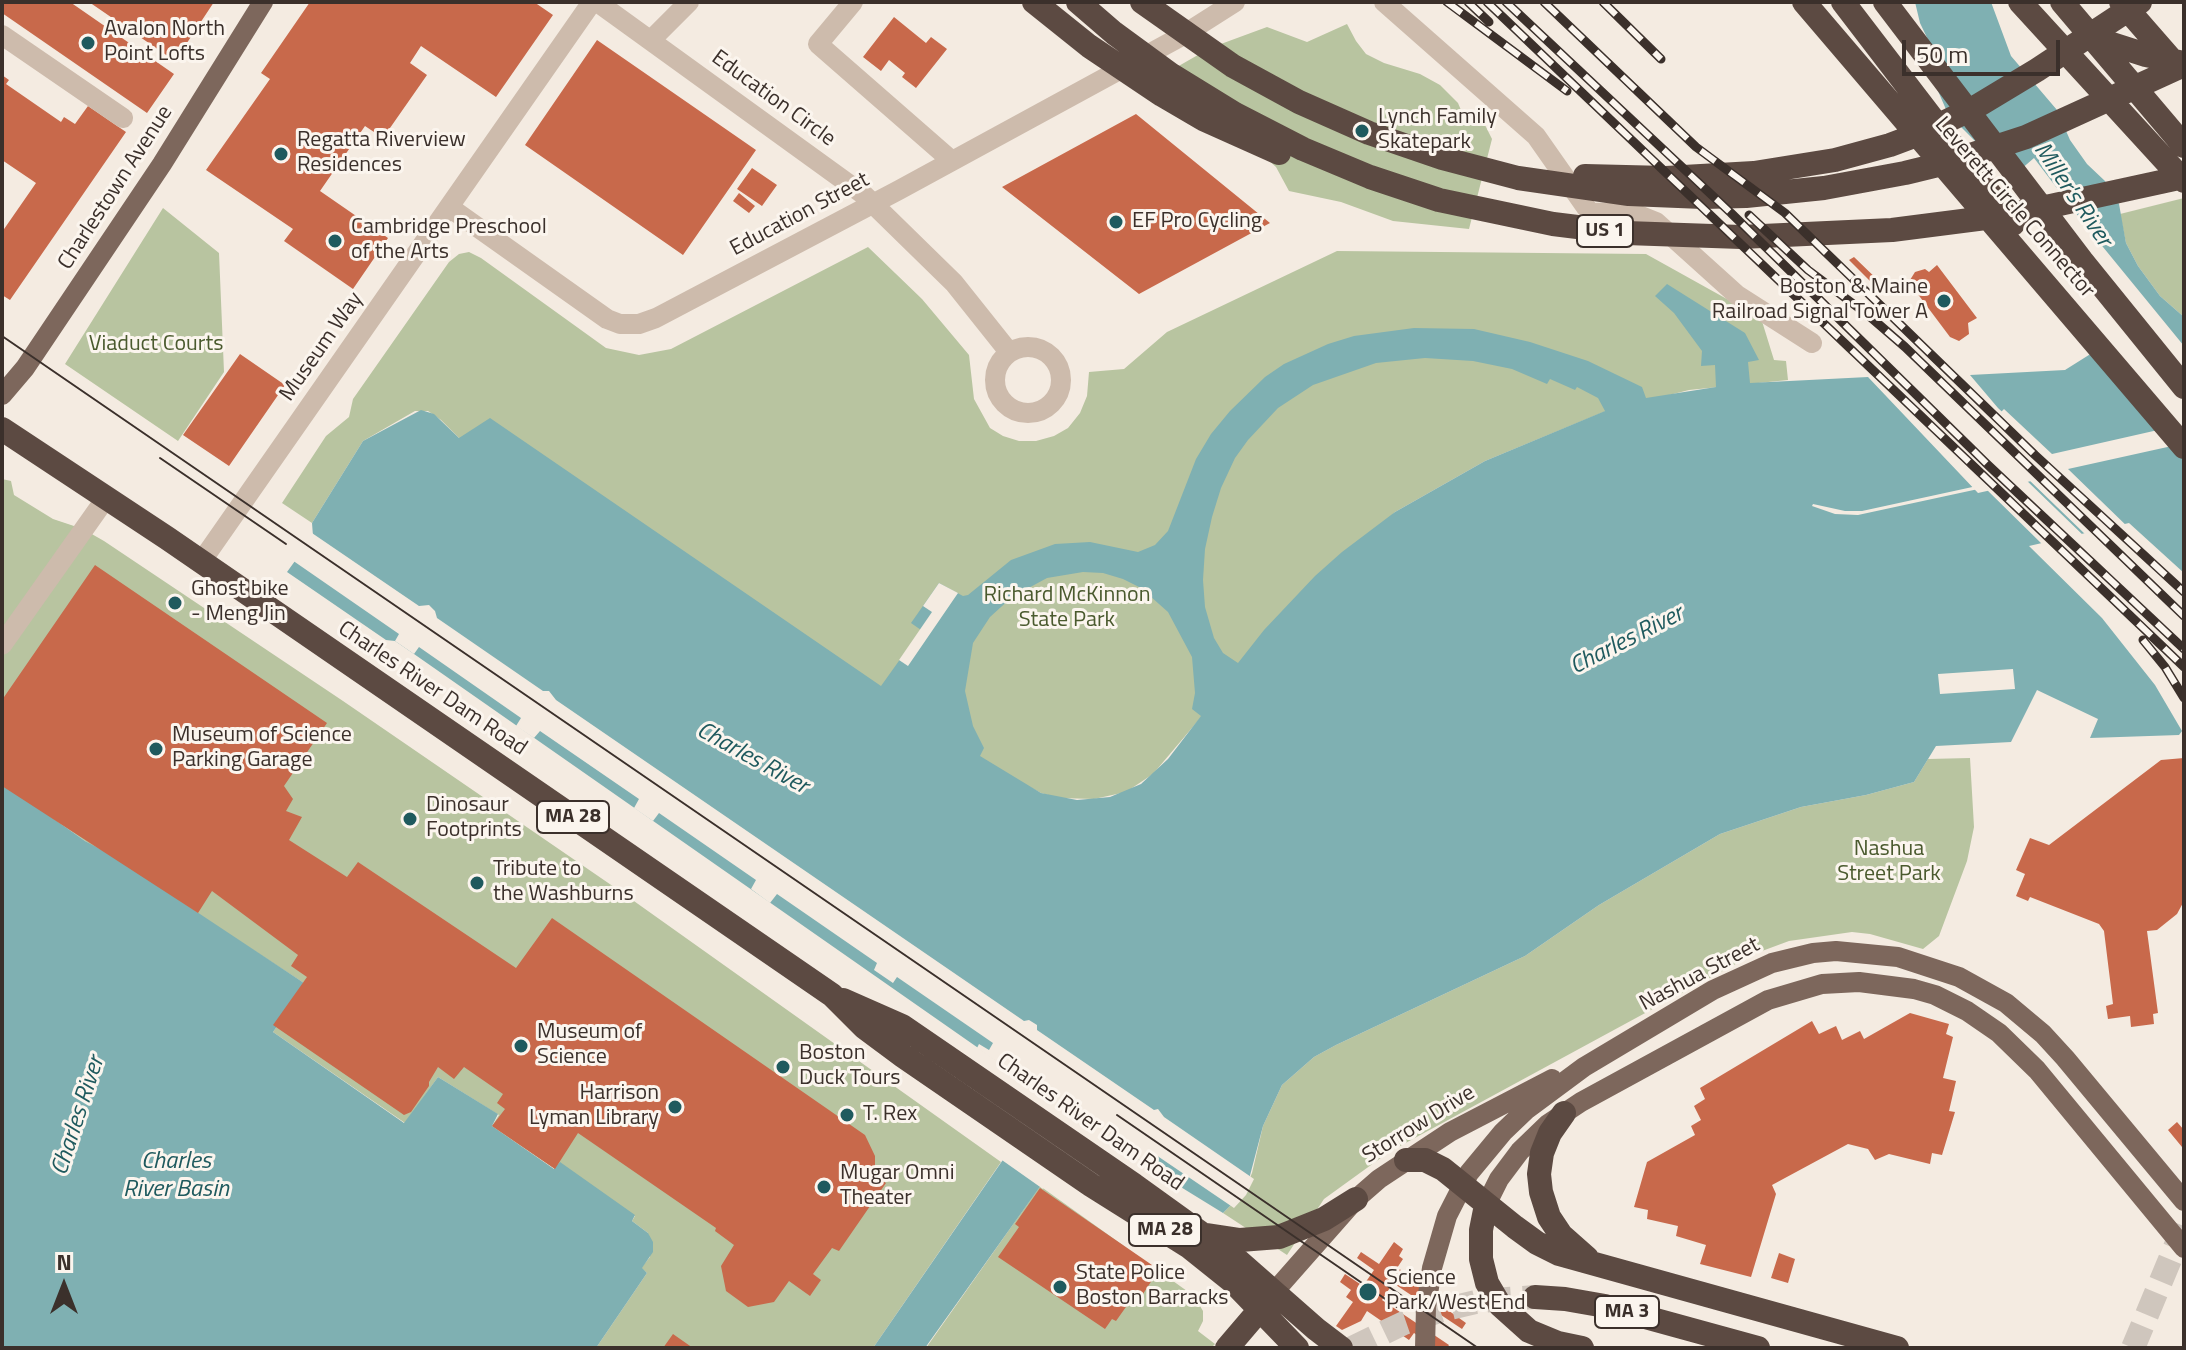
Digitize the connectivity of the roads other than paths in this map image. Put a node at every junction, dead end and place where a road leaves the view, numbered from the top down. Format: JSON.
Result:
{"nodes":[{"id":1,"x":263,"y":2,"type":"edge"},
{"id":2,"x":595,"y":2,"type":"edge"},
{"id":3,"x":689,"y":2,"type":"edge"},
{"id":4,"x":853,"y":2,"type":"edge"},
{"id":5,"x":1034,"y":2,"type":"edge"},
{"id":6,"x":1078,"y":2,"type":"edge"},
{"id":7,"x":1143,"y":2,"type":"edge"},
{"id":8,"x":1235,"y":2,"type":"edge"},
{"id":9,"x":1384,"y":2,"type":"edge"},
{"id":10,"x":1804,"y":2,"type":"edge"},
{"id":11,"x":1843,"y":2,"type":"edge"},
{"id":12,"x":1885,"y":2,"type":"edge"},
{"id":13,"x":2020,"y":2,"type":"edge"},
{"id":14,"x":2033,"y":2,"type":"edge"},
{"id":15,"x":2062,"y":2,"type":"edge"},
{"id":16,"x":2121,"y":2,"type":"edge"},
{"id":17,"x":2140,"y":2,"type":"edge"},
{"id":18,"x":2,"y":35,"type":"edge"},
{"id":19,"x":1180,"y":37,"type":"junction"},
{"id":20,"x":651,"y":40,"type":"junction"},
{"id":21,"x":2184,"y":64,"type":"edge"},
{"id":22,"x":2184,"y":74,"type":"edge"},
{"id":23,"x":123,"y":118,"type":"dead end"},
{"id":24,"x":2184,"y":146,"type":"edge"},
{"id":25,"x":952,"y":161,"type":"junction"},
{"id":26,"x":1518,"y":178,"type":"junction"},
{"id":27,"x":2184,"y":179,"type":"edge"},
{"id":28,"x":874,"y":203,"type":"junction"},
{"id":29,"x":449,"y":207,"type":"junction"},
{"id":30,"x":1479,"y":210,"type":"junction"},
{"id":31,"x":2094,"y":341,"type":"junction"},
{"id":32,"x":1812,"y":343,"type":"dead end"},
{"id":33,"x":1009,"y":352,"type":"dead end"},
{"id":34,"x":2184,"y":387,"type":"edge"},
{"id":35,"x":2,"y":395,"type":"edge"},
{"id":36,"x":2,"y":429,"type":"edge"},
{"id":37,"x":2184,"y":447,"type":"edge"},
{"id":38,"x":106,"y":498,"type":"junction"},
{"id":39,"x":201,"y":562,"type":"junction"},
{"id":40,"x":2,"y":645,"type":"edge"},
{"id":41,"x":1603,"y":1056,"type":"junction"},
{"id":42,"x":1564,"y":1113,"type":"junction"},
{"id":43,"x":1406,"y":1160,"type":"junction"},
{"id":44,"x":1093,"y":1171,"type":"junction"},
{"id":45,"x":1462,"y":1184,"type":"junction"},
{"id":46,"x":1356,"y":1199,"type":"junction"},
{"id":47,"x":2184,"y":1201,"type":"edge"},
{"id":48,"x":1486,"y":1205,"type":"junction"},
{"id":49,"x":1204,"y":1235,"type":"junction"},
{"id":50,"x":2184,"y":1248,"type":"edge"},
{"id":51,"x":1615,"y":1270,"type":"junction"},
{"id":52,"x":1535,"y":1297,"type":"tunnel mouth"},
{"id":53,"x":1267,"y":1301,"type":"junction"},
{"id":54,"x":1718,"y":1336,"type":"junction"},
{"id":55,"x":1294,"y":1347,"type":"edge"},
{"id":56,"x":1227,"y":1348,"type":"edge"},
{"id":57,"x":1341,"y":1348,"type":"edge"},
{"id":58,"x":1425,"y":1348,"type":"edge"},
{"id":59,"x":1582,"y":1348,"type":"edge"},
{"id":60,"x":1758,"y":1348,"type":"edge"},
{"id":61,"x":1770,"y":1348,"type":"edge"},
{"id":62,"x":1897,"y":1348,"type":"edge"}],
"edges":[{"from":1,"to":35,"type":"main road","name":"Charlestown Avenue"},
{"from":2,"to":20,"type":"street","name":"Education Circle"},
{"from":2,"to":29,"type":"street","name":"Museum Way"},
{"from":3,"to":20,"type":"street"},
{"from":4,"to":25,"type":"street"},
{"from":5,"to":30,"type":"highway"},
{"from":6,"to":30,"type":"highway","number":"US 1"},
{"from":7,"to":19,"type":"street"},
{"from":7,"to":26,"type":"highway","number":"US 1"},
{"from":8,"to":19,"type":"street","name":"Education Street"},
{"from":9,"to":32,"type":"street"},
{"from":10,"to":31,"type":"highway","name":"Leverett Circle Connector"},
{"from":11,"to":31,"type":"highway"},
{"from":12,"to":34,"type":"highway","name":"Leverett Circle Connector"},
{"from":13,"to":27,"type":"highway"},
{"from":14,"to":21,"type":"highway"},
{"from":15,"to":24,"type":"highway"},
{"from":16,"to":22,"type":"highway"},
{"from":17,"to":26,"type":"highway"},
{"from":18,"to":23,"type":"street"},
{"from":19,"to":25,"type":"street","name":"Education Street"},
{"from":20,"to":28,"type":"street","name":"Education Circle"},
{"from":21,"to":26,"type":"highway","number":"US 1"},
{"from":25,"to":28,"type":"street","name":"Education Street"},
{"from":27,"to":30,"type":"highway","number":"US 1"},
{"from":28,"to":29,"type":"street","name":"Education Street"},
{"from":28,"to":33,"type":"street","name":"Education Circle"},
{"from":29,"to":39,"type":"street","name":"Museum Way"},
{"from":31,"to":37,"type":"highway","name":"Leverett Circle Connector"},
{"from":36,"to":38,"type":"highway","name":"Charles River Dam Road","number":"MA 28"},
{"from":38,"to":39,"type":"highway","name":"Charles River Dam Road","number":"MA 28"},
{"from":38,"to":40,"type":"street"},
{"from":39,"to":44,"type":"highway","name":"Charles River Dam Road","number":"MA 28"},
{"from":41,"to":43,"type":"main road","name":"Storrow Drive"},
{"from":41,"to":45,"type":"main road","name":"Nashua Street"},
{"from":41,"to":47,"type":"main road","name":"Nashua Street"},
{"from":42,"to":48,"type":"main road"},
{"from":42,"to":50,"type":"main road"},
{"from":42,"to":51,"type":"highway"},
{"from":43,"to":45,"type":"highway"},
{"from":43,"to":46,"type":"main road","name":"Storrow Drive"},
{"from":44,"to":49,"type":"highway","name":"Charles River Dam Road","number":"MA 28"},
{"from":44,"to":53,"type":"highway","name":"Charles River Dam Road","number":"MA 28"},
{"from":45,"to":48,"type":"highway"},
{"from":45,"to":58,"type":"main road","name":"Nashua Street"},
{"from":46,"to":49,"type":"highway"},
{"from":46,"to":53,"type":"main road","name":"Storrow Drive"},
{"from":48,"to":51,"type":"highway"},
{"from":48,"to":59,"type":"highway"},
{"from":49,"to":53,"type":"highway","name":"Charles River Dam Road","number":"MA 28"},
{"from":51,"to":62,"type":"highway"},
{"from":52,"to":54,"type":"highway","number":"MA 3"},
{"from":53,"to":55,"type":"highway","number":"MA 28"},
{"from":53,"to":56,"type":"highway","name":"Storrow Drive"},
{"from":53,"to":57,"type":"highway","name":"Charles River Dam Road","number":"MA 28"},
{"from":54,"to":60,"type":"highway","number":"MA 3"},
{"from":54,"to":61,"type":"highway"}]}
